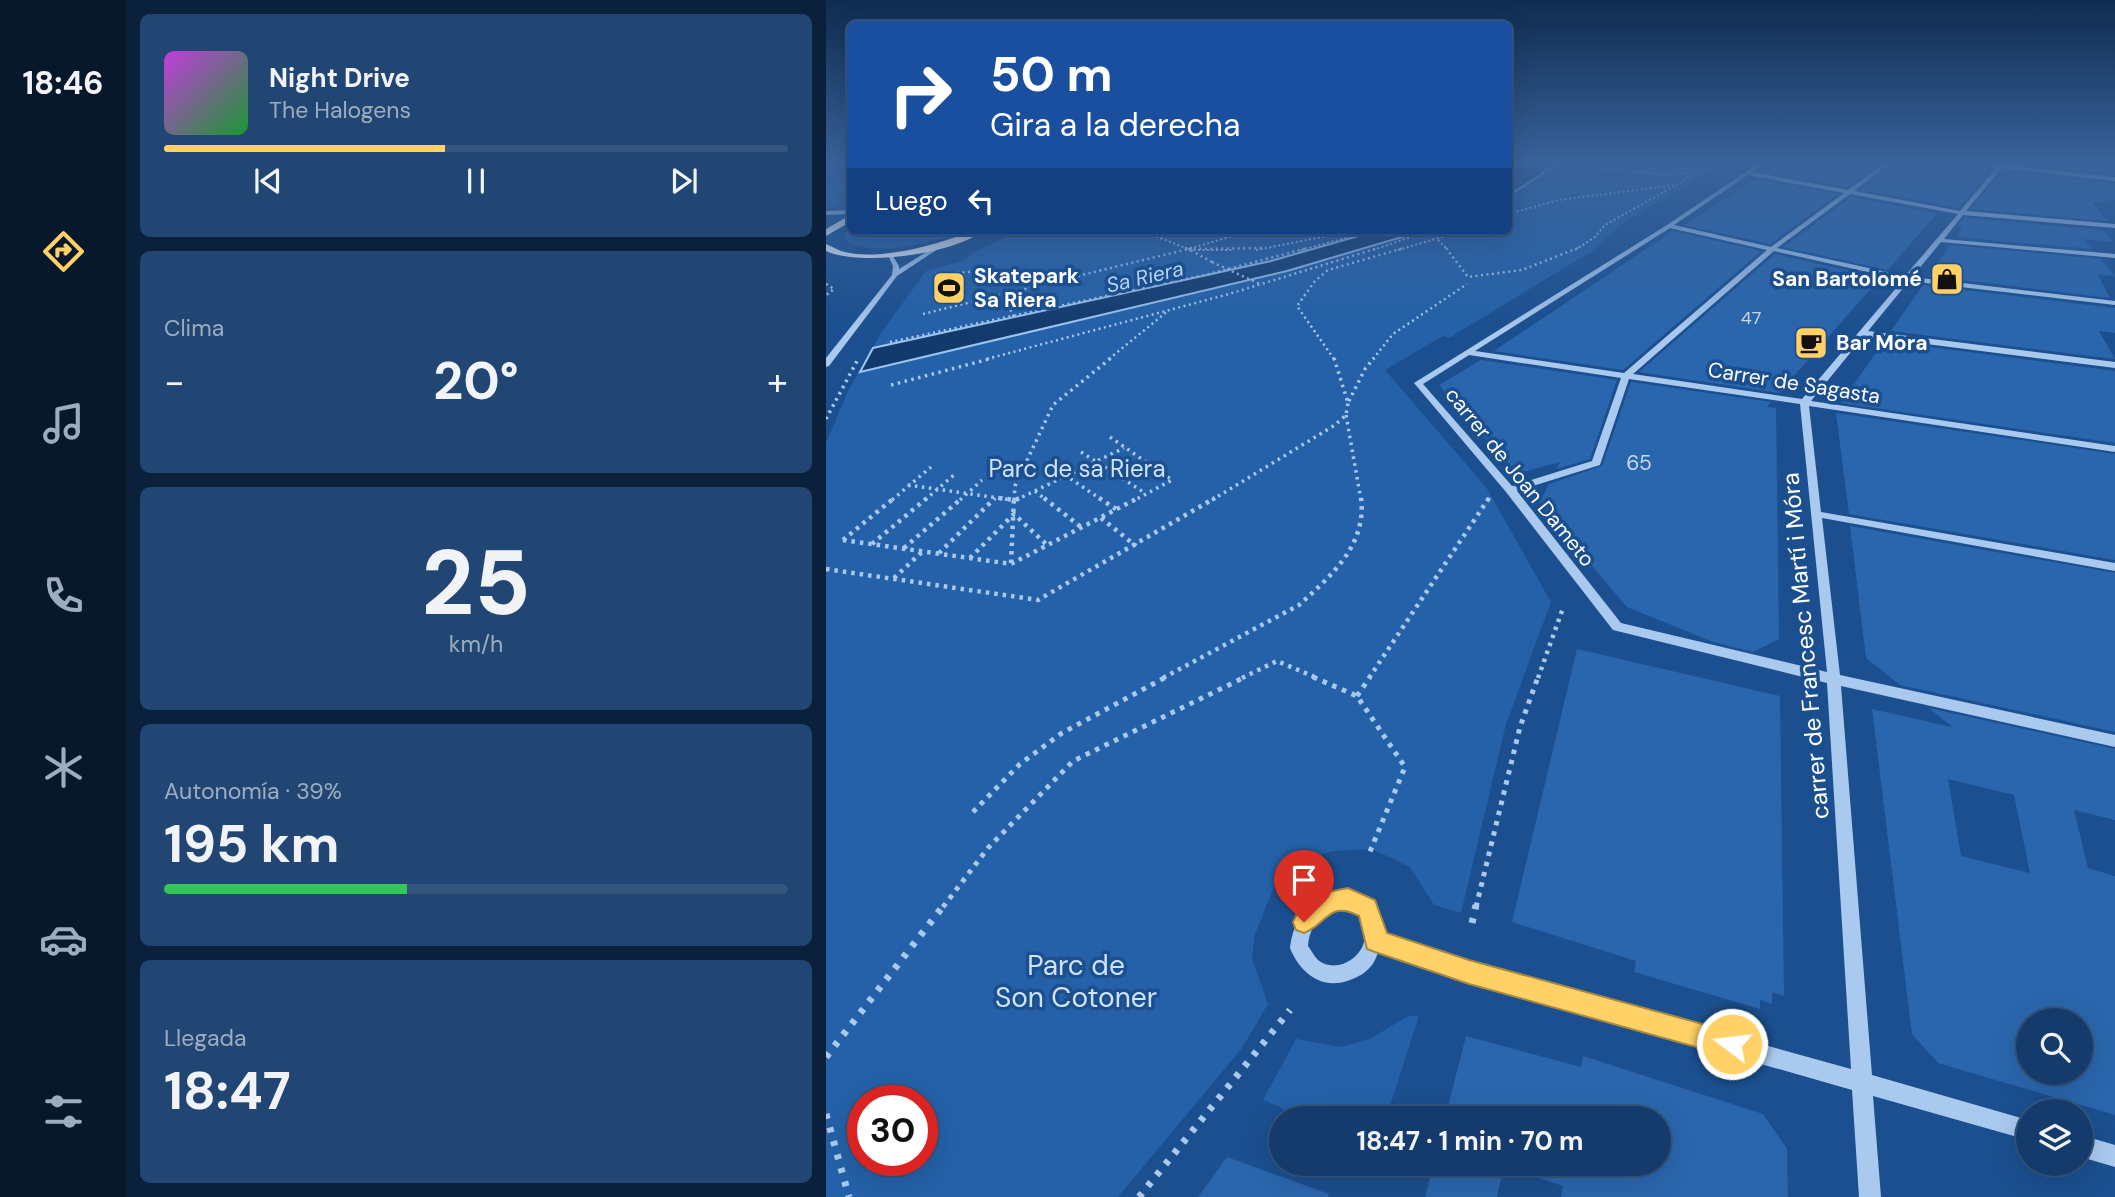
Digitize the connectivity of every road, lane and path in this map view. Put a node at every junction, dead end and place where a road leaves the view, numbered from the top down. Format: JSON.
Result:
{"nodes":[{"id":1,"x":1616,"y":219,"type":"edge"},
{"id":2,"x":1679,"y":219,"type":"edge"},
{"id":3,"x":1812,"y":219,"type":"edge"},
{"id":4,"x":1958,"y":219,"type":"edge"},
{"id":5,"x":2032,"y":219,"type":"edge"},
{"id":6,"x":847,"y":220,"type":"edge"},
{"id":7,"x":1669,"y":226,"type":"junction"},
{"id":8,"x":2115,"y":226,"type":"edge"},
{"id":9,"x":827,"y":229,"type":"edge"},
{"id":10,"x":968,"y":235,"type":"edge"},
{"id":11,"x":1153,"y":235,"type":"edge"},
{"id":12,"x":1236,"y":235,"type":"edge"},
{"id":13,"x":1332,"y":235,"type":"edge"},
{"id":14,"x":1357,"y":235,"type":"edge"},
{"id":15,"x":1417,"y":235,"type":"edge"},
{"id":16,"x":1451,"y":235,"type":"edge"},
{"id":17,"x":1438,"y":240,"type":"junction"},
{"id":18,"x":1938,"y":240,"type":"junction"},
{"id":19,"x":942,"y":245,"type":"junction"},
{"id":20,"x":826,"y":247,"type":"edge"},
{"id":21,"x":1188,"y":249,"type":"junction"},
{"id":22,"x":1772,"y":249,"type":"junction"},
{"id":23,"x":889,"y":254,"type":"junction"},
{"id":24,"x":861,"y":255,"type":"junction"},
{"id":25,"x":2115,"y":256,"type":"edge"},
{"id":26,"x":826,"y":260,"type":"edge"},
{"id":27,"x":986,"y":271,"type":"dead end"},
{"id":28,"x":935,"y":274,"type":"dead end"},
{"id":29,"x":895,"y":275,"type":"junction"},
{"id":30,"x":1468,"y":277,"type":"junction"},
{"id":31,"x":1486,"y":278,"type":"junction"},
{"id":32,"x":1909,"y":279,"type":"junction"},
{"id":33,"x":826,"y":284,"type":"edge"},
{"id":34,"x":1467,"y":284,"type":"junction"},
{"id":35,"x":1262,"y":285,"type":"junction"},
{"id":36,"x":826,"y":295,"type":"edge"},
{"id":37,"x":1003,"y":295,"type":"junction"},
{"id":38,"x":2115,"y":303,"type":"edge"},
{"id":39,"x":1172,"y":308,"type":"junction"},
{"id":40,"x":923,"y":314,"type":"dead end"},
{"id":41,"x":1014,"y":317,"type":"junction"},
{"id":42,"x":1862,"y":333,"type":"junction"},
{"id":43,"x":890,"y":342,"type":"dead end"},
{"id":44,"x":1467,"y":352,"type":"junction"},
{"id":45,"x":858,"y":358,"type":"dead end"},
{"id":46,"x":826,"y":364,"type":"edge"},
{"id":47,"x":2115,"y":365,"type":"edge"},
{"id":48,"x":1626,"y":376,"type":"junction"},
{"id":49,"x":891,"y":385,"type":"dead end"},
{"id":50,"x":1348,"y":403,"type":"junction"},
{"id":51,"x":1804,"y":403,"type":"junction"},
{"id":52,"x":1346,"y":415,"type":"junction"},
{"id":53,"x":826,"y":419,"type":"edge"},
{"id":54,"x":1110,"y":437,"type":"dead end"},
{"id":55,"x":1125,"y":448,"type":"junction"},
{"id":56,"x":2115,"y":449,"type":"edge"},
{"id":57,"x":1082,"y":452,"type":"dead end"},
{"id":58,"x":1096,"y":461,"type":"junction"},
{"id":59,"x":931,"y":467,"type":"dead end"},
{"id":60,"x":1053,"y":467,"type":"dead end"},
{"id":61,"x":955,"y":474,"type":"dead end"},
{"id":62,"x":1066,"y":476,"type":"junction"},
{"id":63,"x":982,"y":480,"type":"dead end"},
{"id":64,"x":908,"y":485,"type":"junction"},
{"id":65,"x":937,"y":489,"type":"junction"},
{"id":66,"x":1510,"y":489,"type":"junction"},
{"id":67,"x":1035,"y":491,"type":"junction"},
{"id":68,"x":967,"y":494,"type":"junction"},
{"id":69,"x":1146,"y":494,"type":"junction"},
{"id":70,"x":1491,"y":495,"type":"dead end"},
{"id":71,"x":996,"y":498,"type":"junction"},
{"id":72,"x":1015,"y":500,"type":"junction"},
{"id":73,"x":1116,"y":509,"type":"junction"},
{"id":74,"x":1014,"y":514,"type":"junction"},
{"id":75,"x":1816,"y":514,"type":"junction"},
{"id":76,"x":1100,"y":517,"type":"junction"},
{"id":77,"x":1081,"y":527,"type":"junction"},
{"id":78,"x":872,"y":544,"type":"junction"},
{"id":79,"x":1047,"y":545,"type":"junction"},
{"id":80,"x":1136,"y":546,"type":"junction"},
{"id":81,"x":904,"y":549,"type":"junction"},
{"id":82,"x":922,"y":552,"type":"junction"},
{"id":83,"x":938,"y":554,"type":"junction"},
{"id":84,"x":969,"y":558,"type":"junction"},
{"id":85,"x":1011,"y":564,"type":"junction"},
{"id":86,"x":2115,"y":567,"type":"edge"},
{"id":87,"x":826,"y":569,"type":"edge"},
{"id":88,"x":893,"y":579,"type":"junction"},
{"id":89,"x":1563,"y":608,"type":"dead end"},
{"id":90,"x":1834,"y":679,"type":"junction"},
{"id":91,"x":1357,"y":696,"type":"junction"},
{"id":92,"x":2115,"y":741,"type":"edge"},
{"id":93,"x":973,"y":812,"type":"dead end"},
{"id":94,"x":1369,"y":854,"type":"dead end"},
{"id":95,"x":1472,"y":923,"type":"dead end"},
{"id":96,"x":1375,"y":940,"type":"junction"},
{"id":97,"x":1290,"y":1010,"type":"dead end"},
{"id":98,"x":826,"y":1057,"type":"edge"},
{"id":99,"x":1863,"y":1081,"type":"junction"},
{"id":100,"x":826,"y":1114,"type":"edge"},
{"id":101,"x":2016,"y":1126,"type":"edge"},
{"id":102,"x":2093,"y":1150,"type":"edge"},
{"id":103,"x":2115,"y":1156,"type":"edge"},
{"id":104,"x":849,"y":1197,"type":"edge"},
{"id":105,"x":1139,"y":1197,"type":"edge"},
{"id":106,"x":1870,"y":1197,"type":"edge"}],
"edges":[{"from":1,"to":31,"type":"path"},
{"from":2,"to":7,"type":"street","name":"carrer de Joan Dameto"},
{"from":3,"to":22,"type":"street"},
{"from":4,"to":18,"type":"street"},
{"from":5,"to":8,"type":"street"},
{"from":6,"to":9,"type":"main road"},
{"from":7,"to":22,"type":"street"},
{"from":7,"to":44,"type":"street","name":"carrer de Joan Dameto"},
{"from":10,"to":19,"type":"main road"},
{"from":11,"to":21,"type":"path"},
{"from":12,"to":21,"type":"path"},
{"from":13,"to":21,"type":"path"},
{"from":14,"to":41,"type":"path"},
{"from":15,"to":35,"type":"path"},
{"from":16,"to":17,"type":"path"},
{"from":17,"to":30,"type":"path"},
{"from":17,"to":50,"type":"path"},
{"from":18,"to":25,"type":"street"},
{"from":18,"to":32,"type":"street"},
{"from":19,"to":23,"type":"main road"},
{"from":19,"to":29,"type":"street"},
{"from":20,"to":24,"type":"main road"},
{"from":21,"to":35,"type":"path","bridge":true},
{"from":21,"to":37,"type":"path"},
{"from":22,"to":32,"type":"street"},
{"from":22,"to":48,"type":"street"},
{"from":23,"to":24,"type":"main road"},
{"from":23,"to":29,"type":"street"},
{"from":24,"to":26,"type":"main road"},
{"from":27,"to":28,"type":"path"},
{"from":29,"to":46,"type":"street"},
{"from":30,"to":31,"type":"path"},
{"from":30,"to":34,"type":"path"},
{"from":31,"to":34,"type":"path"},
{"from":32,"to":38,"type":"street"},
{"from":32,"to":42,"type":"street"},
{"from":33,"to":36,"type":"path"},
{"from":34,"to":50,"type":"path"},
{"from":35,"to":39,"type":"path"},
{"from":37,"to":40,"type":"path"},
{"from":37,"to":41,"type":"path"},
{"from":39,"to":49,"type":"path"},
{"from":39,"to":72,"type":"path"},
{"from":41,"to":43,"type":"path"},
{"from":42,"to":47,"type":"street"},
{"from":42,"to":51,"type":"street"},
{"from":44,"to":48,"type":"street","name":"Carrer de Sagasta"},
{"from":44,"to":66,"type":"street","name":"carrer de Joan Dameto"},
{"from":45,"to":53,"type":"path"},
{"from":48,"to":51,"type":"street","name":"Carrer de Sagasta"},
{"from":48,"to":66,"type":"street"},
{"from":50,"to":52,"type":"path"},
{"from":51,"to":56,"type":"street","name":"Carrer de Sagasta"},
{"from":51,"to":75,"type":"street","name":"carrer de Francesc Martí i Móra"},
{"from":52,"to":80,"type":"path"},
{"from":52,"to":93,"type":"path"},
{"from":54,"to":55,"type":"path"},
{"from":55,"to":58,"type":"path"},
{"from":55,"to":69,"type":"path"},
{"from":57,"to":58,"type":"path"},
{"from":58,"to":62,"type":"path"},
{"from":58,"to":69,"type":"path"},
{"from":59,"to":64,"type":"path"},
{"from":60,"to":62,"type":"path"},
{"from":61,"to":65,"type":"path"},
{"from":62,"to":67,"type":"path"},
{"from":62,"to":73,"type":"path"},
{"from":63,"to":68,"type":"path"},
{"from":64,"to":65,"type":"path"},
{"from":64,"to":78,"type":"path"},
{"from":65,"to":68,"type":"path"},
{"from":65,"to":78,"type":"path"},
{"from":66,"to":90,"type":"street","name":"carrer de Joan Dameto"},
{"from":67,"to":72,"type":"path"},
{"from":67,"to":77,"type":"path"},
{"from":68,"to":71,"type":"path"},
{"from":68,"to":81,"type":"path"},
{"from":69,"to":73,"type":"path"},
{"from":70,"to":91,"type":"path"},
{"from":71,"to":72,"type":"path"},
{"from":71,"to":83,"type":"path"},
{"from":72,"to":74,"type":"path"},
{"from":73,"to":76,"type":"path"},
{"from":74,"to":79,"type":"path"},
{"from":74,"to":84,"type":"path"},
{"from":74,"to":85,"type":"path"},
{"from":75,"to":86,"type":"street"},
{"from":75,"to":90,"type":"street","name":"carrer de Francesc Martí i Móra"},
{"from":76,"to":77,"type":"path"},
{"from":76,"to":80,"type":"path"},
{"from":77,"to":79,"type":"path"},
{"from":78,"to":81,"type":"path"},
{"from":79,"to":85,"type":"path"},
{"from":80,"to":88,"type":"path"},
{"from":81,"to":82,"type":"path"},
{"from":82,"to":83,"type":"path"},
{"from":82,"to":88,"type":"path"},
{"from":83,"to":84,"type":"path"},
{"from":84,"to":85,"type":"path"},
{"from":87,"to":88,"type":"path"},
{"from":89,"to":95,"type":"path"},
{"from":90,"to":92,"type":"street","name":"carrer de Joan Dameto"},
{"from":90,"to":99,"type":"street","name":"carrer de Francesc Martí i Móra"},
{"from":91,"to":94,"type":"path"},
{"from":91,"to":98,"type":"path"},
{"from":96,"to":96,"type":"street"},
{"from":96,"to":99,"type":"street"},
{"from":97,"to":105,"type":"path"},
{"from":99,"to":101,"type":"street"},
{"from":99,"to":106,"type":"street","name":"carrer de Francesc Martí i Móra"},
{"from":100,"to":104,"type":"path"},
{"from":102,"to":103,"type":"street"}]}
